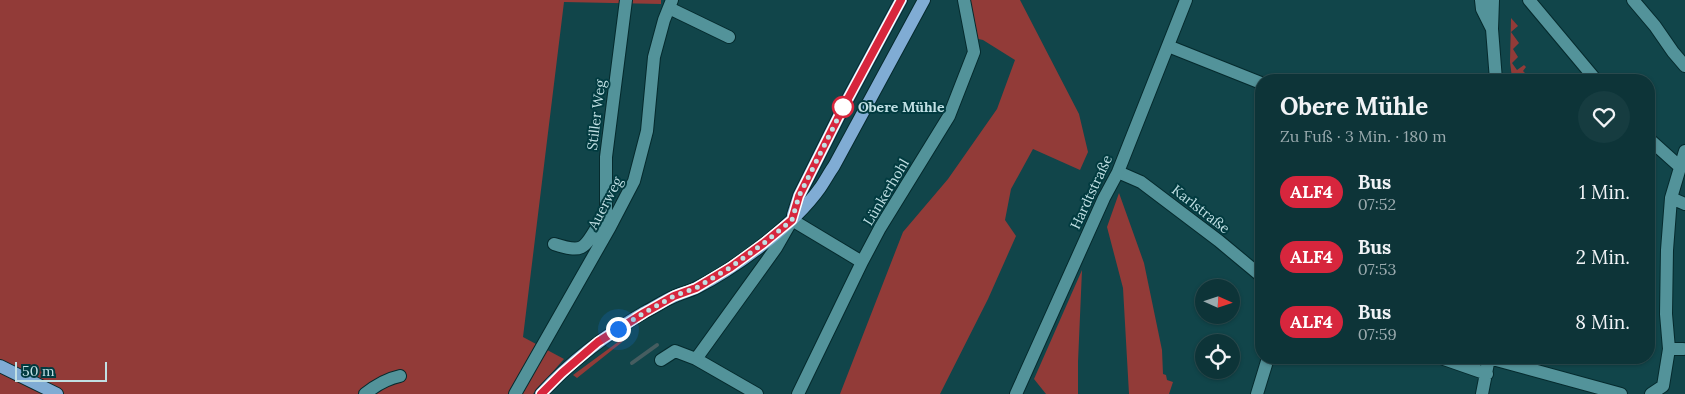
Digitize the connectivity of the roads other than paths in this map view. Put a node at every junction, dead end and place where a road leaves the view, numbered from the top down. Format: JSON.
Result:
{"nodes":[{"id":1,"x":626,"y":0,"type":"edge"},
{"id":2,"x":901,"y":0,"type":"edge"},
{"id":3,"x":924,"y":0,"type":"edge"},
{"id":4,"x":964,"y":0,"type":"edge"},
{"id":5,"x":1186,"y":0,"type":"edge"},
{"id":6,"x":1481,"y":0,"type":"edge"},
{"id":7,"x":1493,"y":0,"type":"edge"},
{"id":8,"x":1529,"y":0,"type":"edge"},
{"id":9,"x":1632,"y":0,"type":"edge"},
{"id":10,"x":671,"y":4,"type":"edge"},
{"id":11,"x":1492,"y":29,"type":"junction"},
{"id":12,"x":729,"y":37,"type":"dead end"},
{"id":13,"x":1168,"y":46,"type":"junction"},
{"id":14,"x":1685,"y":66,"type":"edge"},
{"id":15,"x":1496,"y":74,"type":"edge"},
{"id":16,"x":1591,"y":74,"type":"edge"},
{"id":17,"x":1255,"y":81,"type":"edge"},
{"id":18,"x":1655,"y":144,"type":"edge"},
{"id":19,"x":1685,"y":151,"type":"edge"},
{"id":20,"x":1679,"y":166,"type":"junction"},
{"id":21,"x":1118,"y":172,"type":"junction"},
{"id":22,"x":1671,"y":198,"type":"junction"},
{"id":23,"x":1685,"y":204,"type":"edge"},
{"id":24,"x":792,"y":220,"type":"junction"},
{"id":25,"x":606,"y":229,"type":"junction"},
{"id":26,"x":554,"y":244,"type":"dead end"},
{"id":27,"x":862,"y":262,"type":"junction"},
{"id":28,"x":1255,"y":271,"type":"edge"},
{"id":29,"x":1669,"y":349,"type":"junction"},
{"id":30,"x":1683,"y":349,"type":"dead end"},
{"id":31,"x":696,"y":359,"type":"junction"},
{"id":32,"x":662,"y":360,"type":"dead end"},
{"id":33,"x":1266,"y":364,"type":"edge"},
{"id":34,"x":1458,"y":364,"type":"edge"},
{"id":35,"x":1489,"y":364,"type":"edge"},
{"id":36,"x":1512,"y":364,"type":"edge"},
{"id":37,"x":0,"y":366,"type":"edge"},
{"id":38,"x":1487,"y":374,"type":"junction"},
{"id":39,"x":400,"y":376,"type":"dead end"},
{"id":40,"x":1666,"y":390,"type":"edge"},
{"id":41,"x":57,"y":394,"type":"edge"},
{"id":42,"x":365,"y":394,"type":"edge"},
{"id":43,"x":515,"y":394,"type":"edge"},
{"id":44,"x":541,"y":394,"type":"edge"},
{"id":45,"x":757,"y":394,"type":"edge"},
{"id":46,"x":798,"y":394,"type":"edge"},
{"id":47,"x":1016,"y":394,"type":"edge"},
{"id":48,"x":1257,"y":394,"type":"edge"},
{"id":49,"x":1482,"y":394,"type":"edge"},
{"id":50,"x":1621,"y":394,"type":"edge"},
{"id":51,"x":1652,"y":394,"type":"edge"}],
"edges":[{"from":1,"to":25,"type":"street","name":"Stiller Weg"},
{"from":2,"to":24,"type":"main road"},
{"from":3,"to":24,"type":"main road"},
{"from":4,"to":27,"type":"street","name":"Lünkerhohl"},
{"from":5,"to":13,"type":"street","name":"Hardtstraße"},
{"from":6,"to":11,"type":"street"},
{"from":7,"to":11,"type":"street"},
{"from":8,"to":16,"type":"street"},
{"from":9,"to":14,"type":"street"},
{"from":10,"to":12,"type":"street","name":"Auerweg"},
{"from":10,"to":25,"type":"street","name":"Auerweg"},
{"from":11,"to":15,"type":"street"},
{"from":13,"to":17,"type":"street"},
{"from":13,"to":21,"type":"street","name":"Hardtstraße"},
{"from":18,"to":20,"type":"street"},
{"from":19,"to":20,"type":"street"},
{"from":20,"to":22,"type":"street"},
{"from":21,"to":28,"type":"street","name":"Karlstraße"},
{"from":21,"to":47,"type":"street","name":"Hardtstraße"},
{"from":22,"to":23,"type":"street"},
{"from":22,"to":29,"type":"street"},
{"from":24,"to":27,"type":"street"},
{"from":24,"to":31,"type":"street"},
{"from":24,"to":44,"type":"main road"},
{"from":25,"to":26,"type":"street"},
{"from":25,"to":43,"type":"street","name":"Auerweg"},
{"from":27,"to":46,"type":"street","name":"Lünkerhohl"},
{"from":29,"to":30,"type":"street"},
{"from":29,"to":40,"type":"street"},
{"from":31,"to":32,"type":"street"},
{"from":31,"to":45,"type":"street"},
{"from":33,"to":48,"type":"street"},
{"from":34,"to":38,"type":"street"},
{"from":35,"to":38,"type":"street"},
{"from":36,"to":50,"type":"street"},
{"from":37,"to":41,"type":"main road"},
{"from":38,"to":49,"type":"street"},
{"from":39,"to":42,"type":"street"},
{"from":40,"to":51,"type":"street"}]}
